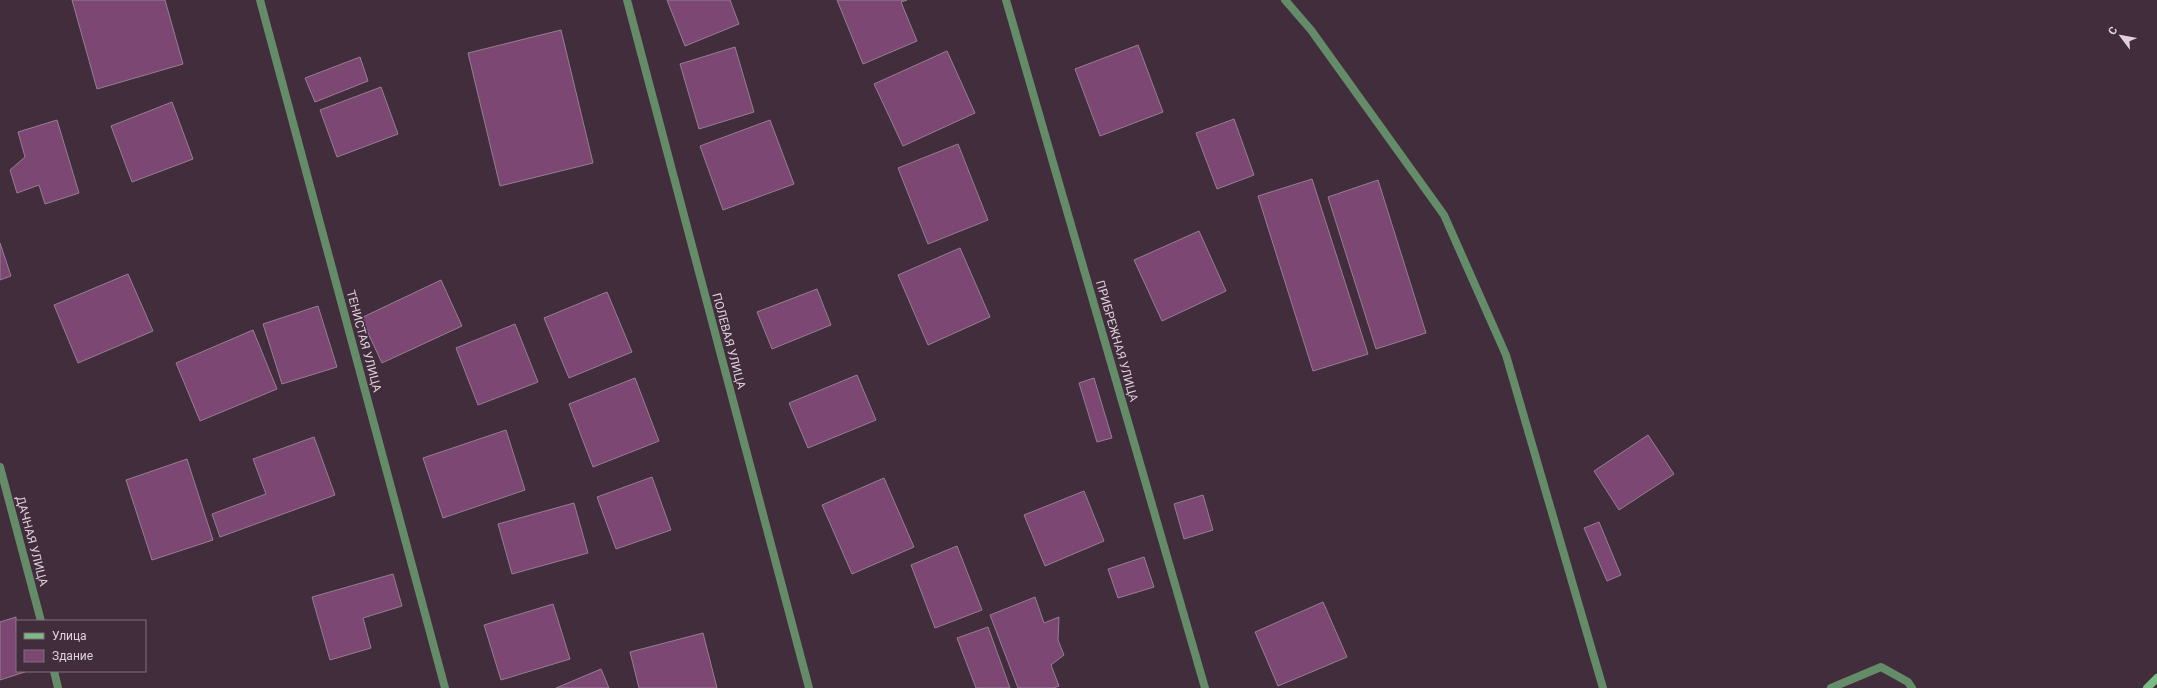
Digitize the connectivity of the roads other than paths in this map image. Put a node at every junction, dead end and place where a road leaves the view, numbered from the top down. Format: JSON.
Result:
{"nodes":[{"id":1,"x":260,"y":0,"type":"edge"},
{"id":2,"x":627,"y":0,"type":"edge"},
{"id":3,"x":1006,"y":0,"type":"edge"},
{"id":4,"x":1285,"y":0,"type":"edge"},
{"id":5,"x":0,"y":467,"type":"edge"},
{"id":6,"x":41,"y":620,"type":"edge"},
{"id":7,"x":54,"y":672,"type":"edge"},
{"id":8,"x":2157,"y":678,"type":"edge"},
{"id":9,"x":58,"y":688,"type":"edge"},
{"id":10,"x":445,"y":688,"type":"edge"},
{"id":11,"x":809,"y":688,"type":"edge"},
{"id":12,"x":1205,"y":688,"type":"edge"},
{"id":13,"x":1602,"y":688,"type":"edge"},
{"id":14,"x":1831,"y":688,"type":"edge"},
{"id":15,"x":1912,"y":688,"type":"edge"},
{"id":16,"x":2147,"y":688,"type":"edge"}],
"edges":[{"from":1,"to":10,"type":"street","name":"ТЕНИСТАЯ УЛИЦА"},
{"from":2,"to":11,"type":"street","name":"ПОЛЕВАЯ УЛИЦА"},
{"from":3,"to":12,"type":"street","name":"ПРИБРЕЖНАЯ УЛИЦА"},
{"from":4,"to":13,"type":"street"},
{"from":5,"to":6,"type":"street","name":"ДАЧНАЯ УЛИЦА"},
{"from":7,"to":9,"type":"street"},
{"from":8,"to":16,"type":"street"},
{"from":14,"to":15,"type":"street"}]}
